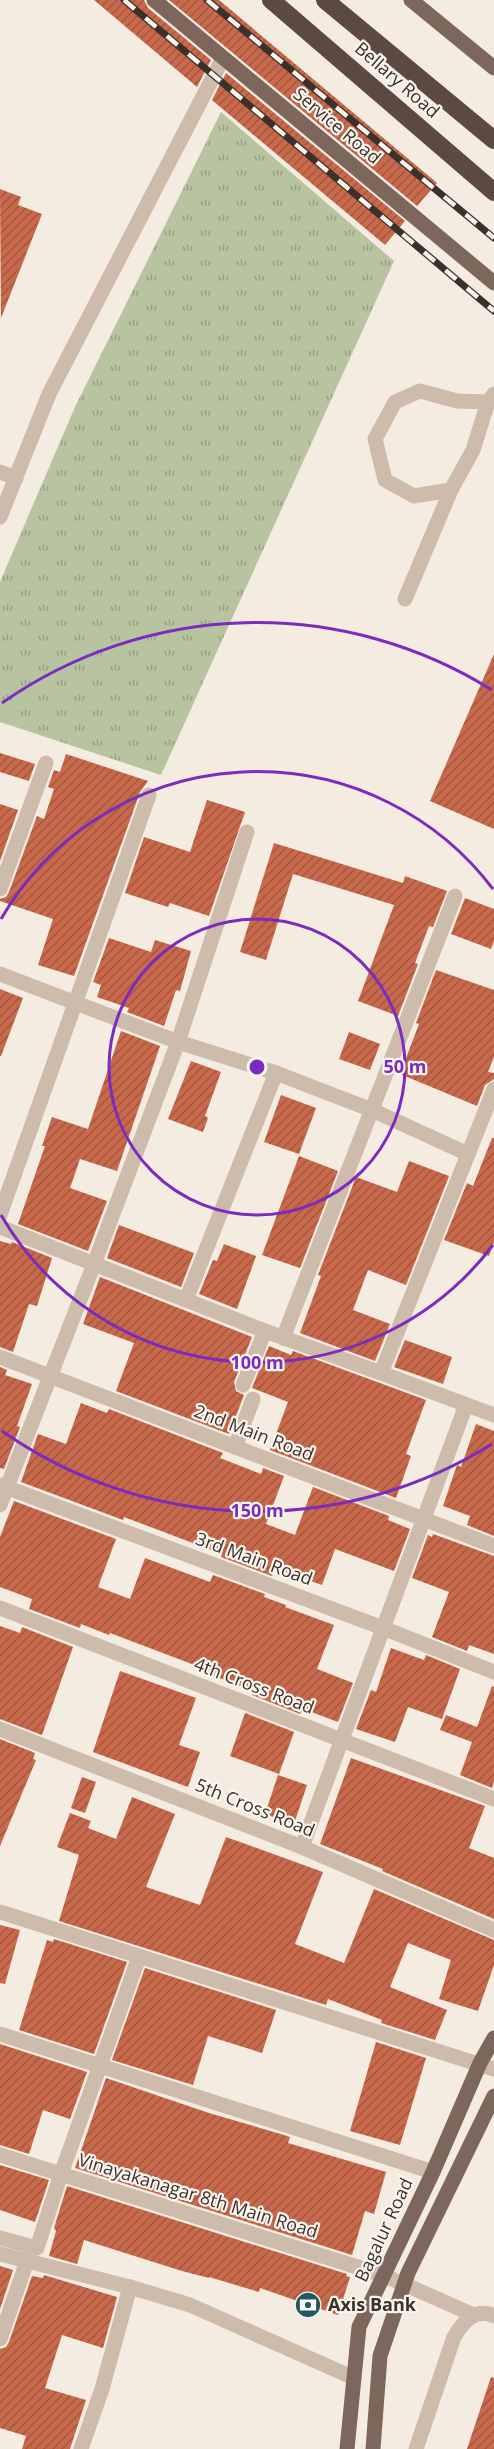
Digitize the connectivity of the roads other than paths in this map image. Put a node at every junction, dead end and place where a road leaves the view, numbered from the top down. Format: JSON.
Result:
{"nodes":[{"id":1,"x":154,"y":0,"type":"edge"},
{"id":2,"x":271,"y":0,"type":"edge"},
{"id":3,"x":325,"y":0,"type":"edge"},
{"id":4,"x":411,"y":0,"type":"edge"},
{"id":5,"x":223,"y":58,"type":"junction"},
{"id":6,"x":494,"y":68,"type":"edge"},
{"id":7,"x":494,"y":140,"type":"edge"},
{"id":8,"x":494,"y":192,"type":"edge"},
{"id":9,"x":494,"y":283,"type":"edge"},
{"id":10,"x":491,"y":398,"type":"edge"},
{"id":11,"x":0,"y":472,"type":"edge"},
{"id":12,"x":16,"y":478,"type":"junction"},
{"id":13,"x":451,"y":490,"type":"junction"},
{"id":14,"x":0,"y":517,"type":"edge"},
{"id":15,"x":405,"y":599,"type":"dead end"},
{"id":16,"x":46,"y":763,"type":"dead end"},
{"id":17,"x":149,"y":795,"type":"dead end"},
{"id":18,"x":246,"y":832,"type":"dead end"},
{"id":19,"x":0,"y":890,"type":"edge"},
{"id":20,"x":455,"y":896,"type":"dead end"},
{"id":21,"x":0,"y":974,"type":"edge"},
{"id":22,"x":74,"y":1004,"type":"junction"},
{"id":23,"x":178,"y":1042,"type":"junction"},
{"id":24,"x":276,"y":1073,"type":"junction"},
{"id":25,"x":494,"y":1089,"type":"edge"},
{"id":26,"x":372,"y":1110,"type":"junction"},
{"id":27,"x":468,"y":1154,"type":"junction"},
{"id":28,"x":0,"y":1215,"type":"edge"},
{"id":29,"x":0,"y":1227,"type":"edge"},
{"id":30,"x":94,"y":1264,"type":"junction"},
{"id":31,"x":186,"y":1300,"type":"junction"},
{"id":32,"x":265,"y":1331,"type":"junction"},
{"id":33,"x":283,"y":1338,"type":"junction"},
{"id":34,"x":0,"y":1357,"type":"edge"},
{"id":35,"x":381,"y":1373,"type":"junction"},
{"id":36,"x":50,"y":1376,"type":"junction"},
{"id":37,"x":243,"y":1385,"type":"dead end"},
{"id":38,"x":253,"y":1399,"type":"dead end"},
{"id":39,"x":466,"y":1405,"type":"junction"},
{"id":40,"x":494,"y":1415,"type":"edge"},
{"id":41,"x":235,"y":1448,"type":"junction"},
{"id":42,"x":3,"y":1486,"type":"edge"},
{"id":43,"x":0,"y":1504,"type":"edge"},
{"id":44,"x":424,"y":1518,"type":"junction"},
{"id":45,"x":494,"y":1546,"type":"edge"},
{"id":46,"x":0,"y":1608,"type":"edge"},
{"id":47,"x":383,"y":1628,"type":"junction"},
{"id":48,"x":494,"y":1672,"type":"edge"},
{"id":49,"x":0,"y":1729,"type":"edge"},
{"id":50,"x":342,"y":1740,"type":"junction"},
{"id":51,"x":494,"y":1799,"type":"edge"},
{"id":52,"x":302,"y":1847,"type":"junction"},
{"id":53,"x":0,"y":1912,"type":"edge"},
{"id":54,"x":494,"y":1929,"type":"edge"},
{"id":55,"x":139,"y":1957,"type":"junction"},
{"id":56,"x":0,"y":2034,"type":"edge"},
{"id":57,"x":494,"y":2038,"type":"edge"},
{"id":58,"x":100,"y":2065,"type":"junction"},
{"id":59,"x":487,"y":2066,"type":"edge"},
{"id":60,"x":494,"y":2096,"type":"edge"},
{"id":61,"x":0,"y":2155,"type":"edge"},
{"id":62,"x":433,"y":2172,"type":"junction"},
{"id":63,"x":61,"y":2174,"type":"junction"},
{"id":64,"x":0,"y":2238,"type":"edge"},
{"id":65,"x":0,"y":2254,"type":"edge"},
{"id":66,"x":27,"y":2261,"type":"junction"},
{"id":67,"x":383,"y":2275,"type":"junction"},
{"id":68,"x":404,"y":2285,"type":"junction"},
{"id":69,"x":130,"y":2287,"type":"junction"},
{"id":70,"x":474,"y":2315,"type":"junction"},
{"id":71,"x":494,"y":2316,"type":"edge"},
{"id":72,"x":0,"y":2339,"type":"edge"},
{"id":73,"x":354,"y":2378,"type":"junction"},
{"id":74,"x":351,"y":2412,"type":"junction"},
{"id":75,"x":376,"y":2419,"type":"junction"},
{"id":76,"x":81,"y":2449,"type":"edge"},
{"id":77,"x":347,"y":2449,"type":"edge"},
{"id":78,"x":374,"y":2449,"type":"edge"},
{"id":79,"x":416,"y":2449,"type":"edge"}],
"edges":[{"from":1,"to":5,"type":"main road","name":"Service Road"},
{"from":2,"to":8,"type":"highway","name":"Bellary Road"},
{"from":3,"to":7,"type":"highway","name":"Bellary Road"},
{"from":4,"to":6,"type":"main road"},
{"from":5,"to":9,"type":"main road","name":"Service Road"},
{"from":5,"to":12,"type":"street"},
{"from":10,"to":13,"type":"street"},
{"from":10,"to":13,"type":"street"},
{"from":11,"to":12,"type":"street"},
{"from":12,"to":14,"type":"street"},
{"from":13,"to":15,"type":"street"},
{"from":16,"to":19,"type":"street"},
{"from":17,"to":22,"type":"street"},
{"from":18,"to":23,"type":"street"},
{"from":20,"to":26,"type":"street"},
{"from":21,"to":22,"type":"street"},
{"from":22,"to":23,"type":"street"},
{"from":22,"to":28,"type":"street"},
{"from":23,"to":24,"type":"street"},
{"from":23,"to":30,"type":"street"},
{"from":24,"to":26,"type":"street"},
{"from":24,"to":31,"type":"street"},
{"from":25,"to":27,"type":"street"},
{"from":26,"to":27,"type":"street"},
{"from":26,"to":33,"type":"street"},
{"from":27,"to":35,"type":"street"},
{"from":29,"to":30,"type":"street"},
{"from":30,"to":31,"type":"street"},
{"from":30,"to":36,"type":"street"},
{"from":31,"to":32,"type":"street"},
{"from":32,"to":33,"type":"street"},
{"from":32,"to":37,"type":"street"},
{"from":33,"to":35,"type":"street"},
{"from":34,"to":36,"type":"street","name":"2nd Main Road"},
{"from":35,"to":39,"type":"street"},
{"from":36,"to":41,"type":"street","name":"2nd Main Road"},
{"from":36,"to":42,"type":"street"},
{"from":38,"to":41,"type":"street"},
{"from":39,"to":40,"type":"street"},
{"from":39,"to":44,"type":"street"},
{"from":41,"to":44,"type":"street","name":"2nd Main Road"},
{"from":42,"to":43,"type":"street"},
{"from":42,"to":47,"type":"street","name":"3rd Main Road"},
{"from":44,"to":45,"type":"street","name":"2nd Main Road"},
{"from":44,"to":47,"type":"street"},
{"from":46,"to":50,"type":"street","name":"4th Cross Road"},
{"from":47,"to":48,"type":"street","name":"3rd Main Road"},
{"from":47,"to":50,"type":"street"},
{"from":49,"to":52,"type":"street","name":"5th Cross Road"},
{"from":50,"to":51,"type":"street","name":"4th Cross Road"},
{"from":50,"to":52,"type":"street"},
{"from":52,"to":54,"type":"street","name":"5th Cross Road"},
{"from":53,"to":55,"type":"street"},
{"from":55,"to":58,"type":"street"},
{"from":55,"to":59,"type":"street"},
{"from":56,"to":58,"type":"street"},
{"from":57,"to":59,"type":"main road","name":"Bagalur Road"},
{"from":58,"to":62,"type":"street"},
{"from":58,"to":63,"type":"street"},
{"from":59,"to":62,"type":"main road","name":"Bagalur Road"},
{"from":60,"to":68,"type":"main road"},
{"from":61,"to":63,"type":"street","name":"Vinayakanagar 8th Main Road"},
{"from":62,"to":67,"type":"main road","name":"Bagalur Road"},
{"from":63,"to":64,"type":"street"},
{"from":63,"to":67,"type":"street","name":"Vinayakanagar 8th Main Road"},
{"from":65,"to":66,"type":"street"},
{"from":66,"to":69,"type":"street"},
{"from":66,"to":72,"type":"street"},
{"from":67,"to":68,"type":"street","name":"Vinayakanagar 8th Main Road"},
{"from":67,"to":73,"type":"main road","name":"Bagalur Road"},
{"from":68,"to":70,"type":"street","name":"Vinayakanagar 8th Main Road"},
{"from":68,"to":75,"type":"main road"},
{"from":69,"to":73,"type":"street"},
{"from":69,"to":76,"type":"street"},
{"from":70,"to":71,"type":"street"},
{"from":70,"to":79,"type":"street"},
{"from":73,"to":74,"type":"main road","name":"Bagalur Road"},
{"from":74,"to":75,"type":"main road"},
{"from":74,"to":77,"type":"main road","name":"Bagalur Road"},
{"from":75,"to":78,"type":"main road"}]}
